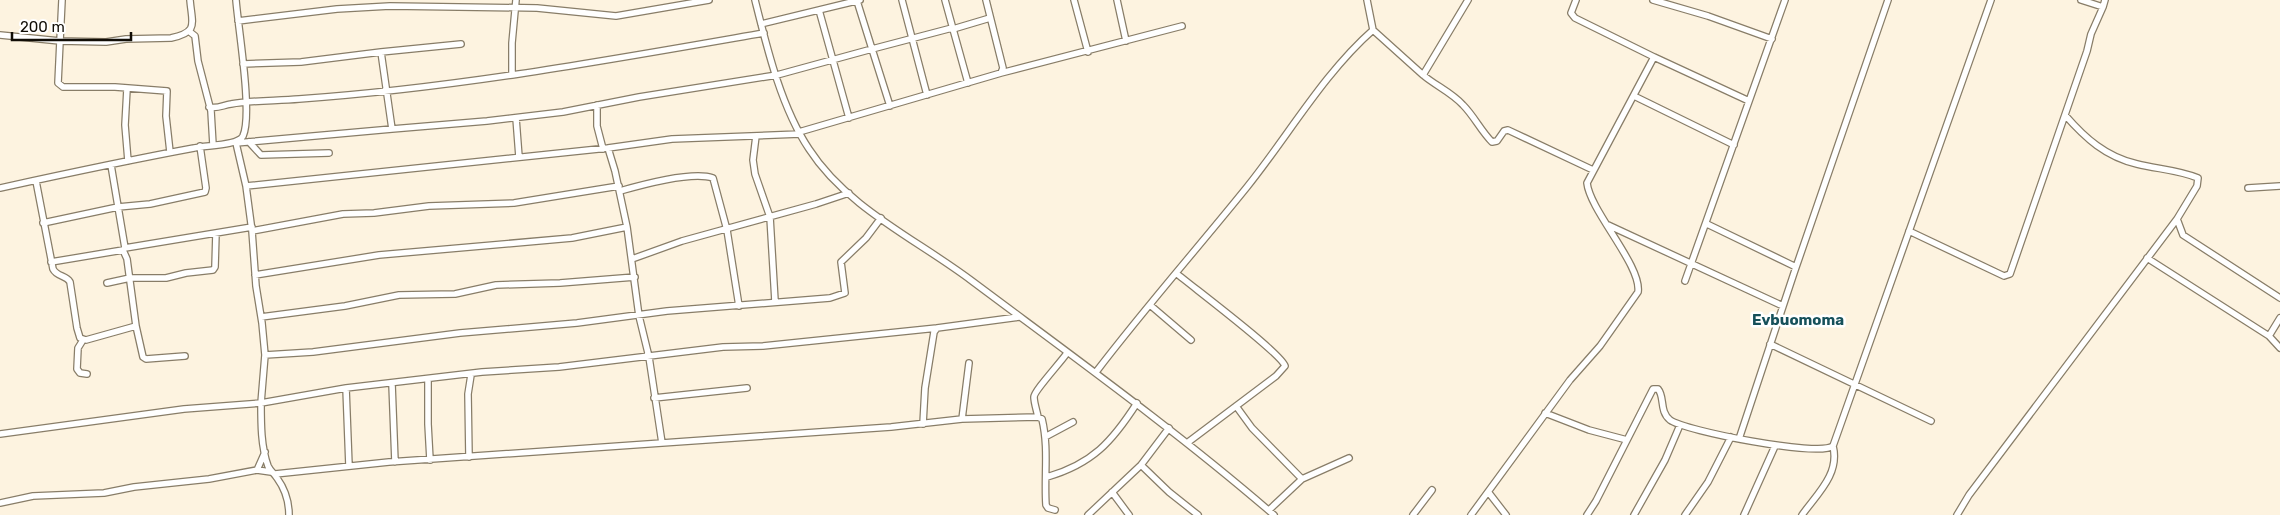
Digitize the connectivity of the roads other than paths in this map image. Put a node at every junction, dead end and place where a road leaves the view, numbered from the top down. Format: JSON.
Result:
{"nodes":[{"id":1,"x":62,"y":0,"type":"edge"},
{"id":2,"x":190,"y":0,"type":"edge"},
{"id":3,"x":236,"y":0,"type":"edge"},
{"id":4,"x":516,"y":0,"type":"edge"},
{"id":5,"x":709,"y":0,"type":"edge"},
{"id":6,"x":755,"y":0,"type":"edge"},
{"id":7,"x":859,"y":0,"type":"edge"},
{"id":8,"x":902,"y":0,"type":"edge"},
{"id":9,"x":945,"y":0,"type":"edge"},
{"id":10,"x":986,"y":0,"type":"edge"},
{"id":11,"x":1074,"y":0,"type":"edge"},
{"id":12,"x":1117,"y":0,"type":"edge"},
{"id":13,"x":1367,"y":0,"type":"edge"},
{"id":14,"x":1468,"y":0,"type":"edge"},
{"id":15,"x":1576,"y":0,"type":"edge"},
{"id":16,"x":1653,"y":0,"type":"edge"},
{"id":17,"x":1785,"y":0,"type":"edge"},
{"id":18,"x":1888,"y":0,"type":"edge"},
{"id":19,"x":1991,"y":0,"type":"edge"},
{"id":20,"x":2081,"y":0,"type":"edge"},
{"id":21,"x":2105,"y":0,"type":"edge"},
{"id":22,"x":2103,"y":7,"type":"junction"},
{"id":23,"x":516,"y":8,"type":"junction"},
{"id":24,"x":820,"y":10,"type":"junction"},
{"id":25,"x":990,"y":18,"type":"junction"},
{"id":26,"x":238,"y":21,"type":"junction"},
{"id":27,"x":761,"y":24,"type":"junction"},
{"id":28,"x":1182,"y":26,"type":"dead end"},
{"id":29,"x":952,"y":29,"type":"junction"},
{"id":30,"x":1373,"y":30,"type":"junction"},
{"id":31,"x":190,"y":32,"type":"junction"},
{"id":32,"x":764,"y":33,"type":"junction"},
{"id":33,"x":0,"y":35,"type":"edge"},
{"id":34,"x":1772,"y":39,"type":"junction"},
{"id":35,"x":912,"y":40,"type":"junction"},
{"id":36,"x":60,"y":41,"type":"junction"},
{"id":37,"x":1126,"y":41,"type":"junction"},
{"id":38,"x":461,"y":44,"type":"dead end"},
{"id":39,"x":872,"y":50,"type":"junction"},
{"id":40,"x":381,"y":52,"type":"junction"},
{"id":41,"x":1088,"y":52,"type":"junction"},
{"id":42,"x":1654,"y":57,"type":"junction"},
{"id":43,"x":832,"y":60,"type":"junction"},
{"id":44,"x":243,"y":64,"type":"junction"},
{"id":45,"x":1001,"y":73,"type":"junction"},
{"id":46,"x":512,"y":74,"type":"junction"},
{"id":47,"x":777,"y":75,"type":"junction"},
{"id":48,"x":1423,"y":75,"type":"junction"},
{"id":49,"x":968,"y":83,"type":"junction"},
{"id":50,"x":127,"y":89,"type":"junction"},
{"id":51,"x":386,"y":90,"type":"junction"},
{"id":52,"x":927,"y":95,"type":"junction"},
{"id":53,"x":1634,"y":96,"type":"junction"},
{"id":54,"x":1749,"y":100,"type":"junction"},
{"id":55,"x":246,"y":103,"type":"junction"},
{"id":56,"x":597,"y":105,"type":"junction"},
{"id":57,"x":890,"y":106,"type":"junction"},
{"id":58,"x":209,"y":107,"type":"junction"},
{"id":59,"x":2065,"y":115,"type":"junction"},
{"id":60,"x":516,"y":118,"type":"junction"},
{"id":61,"x":849,"y":118,"type":"junction"},
{"id":62,"x":392,"y":129,"type":"junction"},
{"id":63,"x":799,"y":133,"type":"junction"},
{"id":64,"x":756,"y":136,"type":"junction"},
{"id":65,"x":249,"y":142,"type":"junction"},
{"id":66,"x":236,"y":143,"type":"junction"},
{"id":67,"x":212,"y":145,"type":"junction"},
{"id":68,"x":1734,"y":145,"type":"junction"},
{"id":69,"x":200,"y":146,"type":"junction"},
{"id":70,"x":606,"y":148,"type":"junction"},
{"id":71,"x":170,"y":152,"type":"junction"},
{"id":72,"x":329,"y":153,"type":"dead end"},
{"id":73,"x":519,"y":157,"type":"junction"},
{"id":74,"x":128,"y":161,"type":"junction"},
{"id":75,"x":111,"y":165,"type":"junction"},
{"id":76,"x":1593,"y":170,"type":"junction"},
{"id":77,"x":36,"y":181,"type":"junction"},
{"id":78,"x":246,"y":186,"type":"junction"},
{"id":79,"x":2280,"y":186,"type":"edge"},
{"id":80,"x":0,"y":188,"type":"edge"},
{"id":81,"x":619,"y":188,"type":"junction"},
{"id":82,"x":2248,"y":188,"type":"dead end"},
{"id":83,"x":849,"y":193,"type":"junction"},
{"id":84,"x":118,"y":207,"type":"junction"},
{"id":85,"x":770,"y":217,"type":"junction"},
{"id":86,"x":881,"y":218,"type":"junction"},
{"id":87,"x":2177,"y":220,"type":"junction"},
{"id":88,"x":43,"y":223,"type":"junction"},
{"id":89,"x":1707,"y":224,"type":"junction"},
{"id":90,"x":1608,"y":225,"type":"junction"},
{"id":91,"x":627,"y":227,"type":"junction"},
{"id":92,"x":252,"y":229,"type":"junction"},
{"id":93,"x":727,"y":230,"type":"junction"},
{"id":94,"x":1909,"y":231,"type":"junction"},
{"id":95,"x":216,"y":233,"type":"junction"},
{"id":96,"x":124,"y":249,"type":"junction"},
{"id":97,"x":2147,"y":258,"type":"junction"},
{"id":98,"x":632,"y":259,"type":"junction"},
{"id":99,"x":51,"y":262,"type":"junction"},
{"id":100,"x":1692,"y":263,"type":"junction"},
{"id":101,"x":1796,"y":267,"type":"junction"},
{"id":102,"x":1176,"y":274,"type":"junction"},
{"id":103,"x":255,"y":275,"type":"junction"},
{"id":104,"x":634,"y":276,"type":"junction"},
{"id":105,"x":130,"y":278,"type":"junction"},
{"id":106,"x":1685,"y":281,"type":"dead end"},
{"id":107,"x":107,"y":283,"type":"dead end"},
{"id":108,"x":2280,"y":298,"type":"edge"},
{"id":109,"x":775,"y":301,"type":"junction"},
{"id":110,"x":1150,"y":305,"type":"junction"},
{"id":111,"x":740,"y":306,"type":"junction"},
{"id":112,"x":1783,"y":306,"type":"junction"},
{"id":113,"x":639,"y":316,"type":"junction"},
{"id":114,"x":261,"y":317,"type":"junction"},
{"id":115,"x":1019,"y":317,"type":"junction"},
{"id":116,"x":2280,"y":318,"type":"edge"},
{"id":117,"x":136,"y":326,"type":"junction"},
{"id":118,"x":937,"y":328,"type":"junction"},
{"id":119,"x":2269,"y":336,"type":"junction"},
{"id":120,"x":83,"y":340,"type":"junction"},
{"id":121,"x":1191,"y":340,"type":"dead end"},
{"id":122,"x":1770,"y":344,"type":"junction"},
{"id":123,"x":2280,"y":348,"type":"edge"},
{"id":124,"x":1067,"y":353,"type":"junction"},
{"id":125,"x":185,"y":356,"type":"dead end"},
{"id":126,"x":265,"y":356,"type":"junction"},
{"id":127,"x":649,"y":357,"type":"junction"},
{"id":128,"x":969,"y":363,"type":"dead end"},
{"id":129,"x":1096,"y":372,"type":"junction"},
{"id":130,"x":87,"y":374,"type":"dead end"},
{"id":131,"x":470,"y":375,"type":"junction"},
{"id":132,"x":428,"y":380,"type":"junction"},
{"id":133,"x":392,"y":384,"type":"junction"},
{"id":134,"x":1855,"y":385,"type":"junction"},
{"id":135,"x":346,"y":388,"type":"junction"},
{"id":136,"x":747,"y":388,"type":"dead end"},
{"id":137,"x":654,"y":398,"type":"junction"},
{"id":138,"x":261,"y":403,"type":"junction"},
{"id":139,"x":1137,"y":403,"type":"junction"},
{"id":140,"x":1236,"y":406,"type":"junction"},
{"id":141,"x":1545,"y":413,"type":"junction"},
{"id":142,"x":1038,"y":417,"type":"junction"},
{"id":143,"x":962,"y":419,"type":"junction"},
{"id":144,"x":1931,"y":421,"type":"dead end"},
{"id":145,"x":1073,"y":422,"type":"dead end"},
{"id":146,"x":923,"y":424,"type":"junction"},
{"id":147,"x":1680,"y":425,"type":"junction"},
{"id":148,"x":1169,"y":428,"type":"junction"},
{"id":149,"x":0,"y":434,"type":"edge"},
{"id":150,"x":1045,"y":437,"type":"junction"},
{"id":151,"x":1732,"y":437,"type":"junction"},
{"id":152,"x":1739,"y":439,"type":"junction"},
{"id":153,"x":1627,"y":440,"type":"junction"},
{"id":154,"x":1188,"y":443,"type":"junction"},
{"id":155,"x":662,"y":444,"type":"junction"},
{"id":156,"x":1775,"y":446,"type":"junction"},
{"id":157,"x":1833,"y":446,"type":"junction"},
{"id":158,"x":265,"y":452,"type":"junction"},
{"id":159,"x":469,"y":457,"type":"junction"},
{"id":160,"x":1349,"y":458,"type":"dead end"},
{"id":161,"x":430,"y":460,"type":"junction"},
{"id":162,"x":395,"y":462,"type":"junction"},
{"id":163,"x":350,"y":466,"type":"junction"},
{"id":164,"x":1141,"y":466,"type":"junction"},
{"id":165,"x":257,"y":470,"type":"junction"},
{"id":166,"x":273,"y":473,"type":"junction"},
{"id":167,"x":1047,"y":477,"type":"junction"},
{"id":168,"x":1302,"y":479,"type":"junction"},
{"id":169,"x":1432,"y":490,"type":"dead end"},
{"id":170,"x":1112,"y":492,"type":"junction"},
{"id":171,"x":1489,"y":492,"type":"junction"},
{"id":172,"x":0,"y":503,"type":"edge"},
{"id":173,"x":1055,"y":510,"type":"dead end"},
{"id":174,"x":1269,"y":510,"type":"junction"},
{"id":175,"x":289,"y":515,"type":"edge"},
{"id":176,"x":1089,"y":515,"type":"edge"},
{"id":177,"x":1129,"y":515,"type":"edge"},
{"id":178,"x":1198,"y":515,"type":"edge"},
{"id":179,"x":1274,"y":515,"type":"edge"},
{"id":180,"x":1413,"y":515,"type":"edge"},
{"id":181,"x":1471,"y":515,"type":"edge"},
{"id":182,"x":1506,"y":515,"type":"edge"},
{"id":183,"x":1587,"y":515,"type":"edge"},
{"id":184,"x":1634,"y":515,"type":"edge"},
{"id":185,"x":1685,"y":515,"type":"edge"},
{"id":186,"x":1744,"y":515,"type":"edge"},
{"id":187,"x":1802,"y":515,"type":"edge"},
{"id":188,"x":1958,"y":515,"type":"edge"}],
"edges":[{"from":1,"to":36,"type":"street"},
{"from":2,"to":31,"type":"street"},
{"from":3,"to":26,"type":"street"},
{"from":4,"to":23,"type":"street"},
{"from":5,"to":23,"type":"street"},
{"from":6,"to":27,"type":"street"},
{"from":7,"to":24,"type":"street"},
{"from":7,"to":39,"type":"street"},
{"from":8,"to":35,"type":"street"},
{"from":9,"to":29,"type":"street"},
{"from":10,"to":25,"type":"street"},
{"from":11,"to":41,"type":"street"},
{"from":12,"to":37,"type":"street"},
{"from":13,"to":30,"type":"street"},
{"from":14,"to":48,"type":"street"},
{"from":15,"to":42,"type":"street"},
{"from":16,"to":34,"type":"street"},
{"from":17,"to":34,"type":"street"},
{"from":18,"to":101,"type":"street"},
{"from":19,"to":94,"type":"street"},
{"from":20,"to":22,"type":"street"},
{"from":21,"to":22,"type":"street"},
{"from":22,"to":59,"type":"street"},
{"from":23,"to":26,"type":"street"},
{"from":23,"to":46,"type":"street"},
{"from":24,"to":27,"type":"street"},
{"from":24,"to":43,"type":"street"},
{"from":25,"to":29,"type":"street"},
{"from":25,"to":45,"type":"street"},
{"from":26,"to":44,"type":"street"},
{"from":27,"to":32,"type":"street"},
{"from":28,"to":37,"type":"street"},
{"from":29,"to":35,"type":"street"},
{"from":29,"to":49,"type":"street"},
{"from":30,"to":48,"type":"street"},
{"from":30,"to":102,"type":"street"},
{"from":31,"to":36,"type":"street"},
{"from":31,"to":58,"type":"street"},
{"from":32,"to":46,"type":"street"},
{"from":32,"to":47,"type":"street"},
{"from":33,"to":36,"type":"street"},
{"from":34,"to":54,"type":"street"},
{"from":35,"to":39,"type":"street"},
{"from":35,"to":52,"type":"street"},
{"from":36,"to":50,"type":"street"},
{"from":37,"to":41,"type":"street"},
{"from":38,"to":40,"type":"street"},
{"from":39,"to":43,"type":"street"},
{"from":39,"to":57,"type":"street"},
{"from":40,"to":44,"type":"street"},
{"from":40,"to":51,"type":"street"},
{"from":41,"to":45,"type":"street"},
{"from":42,"to":53,"type":"street"},
{"from":42,"to":54,"type":"street"},
{"from":43,"to":47,"type":"street"},
{"from":43,"to":61,"type":"street"},
{"from":44,"to":55,"type":"street"},
{"from":45,"to":49,"type":"street"},
{"from":46,"to":51,"type":"street"},
{"from":47,"to":56,"type":"street"},
{"from":47,"to":63,"type":"street"},
{"from":48,"to":76,"type":"street"},
{"from":49,"to":52,"type":"street"},
{"from":50,"to":71,"type":"street"},
{"from":50,"to":74,"type":"street"},
{"from":51,"to":55,"type":"street"},
{"from":51,"to":62,"type":"street"},
{"from":52,"to":57,"type":"street"},
{"from":53,"to":68,"type":"street"},
{"from":53,"to":76,"type":"street"},
{"from":54,"to":68,"type":"street"},
{"from":55,"to":58,"type":"street"},
{"from":55,"to":66,"type":"street"},
{"from":56,"to":60,"type":"street"},
{"from":56,"to":70,"type":"street"},
{"from":57,"to":61,"type":"street"},
{"from":58,"to":67,"type":"street"},
{"from":59,"to":87,"type":"street"},
{"from":59,"to":94,"type":"street"},
{"from":60,"to":62,"type":"street"},
{"from":60,"to":73,"type":"street"},
{"from":61,"to":63,"type":"street"},
{"from":62,"to":65,"type":"street"},
{"from":63,"to":64,"type":"street"},
{"from":63,"to":83,"type":"street"},
{"from":64,"to":70,"type":"street"},
{"from":64,"to":85,"type":"street"},
{"from":65,"to":66,"type":"street"},
{"from":65,"to":72,"type":"street"},
{"from":66,"to":67,"type":"street"},
{"from":66,"to":78,"type":"street"},
{"from":67,"to":69,"type":"street"},
{"from":68,"to":89,"type":"street"},
{"from":69,"to":71,"type":"street"},
{"from":69,"to":84,"type":"street"},
{"from":70,"to":73,"type":"street"},
{"from":70,"to":81,"type":"street"},
{"from":71,"to":74,"type":"street"},
{"from":73,"to":78,"type":"street"},
{"from":74,"to":75,"type":"street"},
{"from":75,"to":77,"type":"street"},
{"from":75,"to":84,"type":"street"},
{"from":76,"to":90,"type":"street"},
{"from":77,"to":80,"type":"street"},
{"from":77,"to":88,"type":"street"},
{"from":78,"to":92,"type":"street"},
{"from":79,"to":82,"type":"street"},
{"from":81,"to":91,"type":"street"},
{"from":81,"to":92,"type":"street"},
{"from":81,"to":93,"type":"street"},
{"from":83,"to":85,"type":"street"},
{"from":83,"to":86,"type":"street"},
{"from":84,"to":88,"type":"street"},
{"from":84,"to":96,"type":"street"},
{"from":85,"to":93,"type":"street"},
{"from":85,"to":109,"type":"street"},
{"from":86,"to":109,"type":"street"},
{"from":86,"to":115,"type":"street"},
{"from":87,"to":97,"type":"street"},
{"from":87,"to":108,"type":"street"},
{"from":88,"to":99,"type":"street"},
{"from":89,"to":100,"type":"street"},
{"from":89,"to":101,"type":"street"},
{"from":90,"to":100,"type":"street"},
{"from":90,"to":141,"type":"street"},
{"from":91,"to":98,"type":"street"},
{"from":91,"to":103,"type":"street"},
{"from":92,"to":95,"type":"street"},
{"from":92,"to":103,"type":"street"},
{"from":93,"to":98,"type":"street"},
{"from":93,"to":111,"type":"street"},
{"from":94,"to":134,"type":"street"},
{"from":95,"to":96,"type":"street"},
{"from":95,"to":105,"type":"street"},
{"from":96,"to":99,"type":"street"},
{"from":96,"to":105,"type":"street"},
{"from":97,"to":119,"type":"street"},
{"from":97,"to":188,"type":"street"},
{"from":98,"to":104,"type":"street"},
{"from":99,"to":120,"type":"street"},
{"from":100,"to":106,"type":"street"},
{"from":100,"to":112,"type":"street"},
{"from":101,"to":112,"type":"street"},
{"from":102,"to":110,"type":"street"},
{"from":102,"to":140,"type":"street"},
{"from":103,"to":114,"type":"street"},
{"from":104,"to":113,"type":"street"},
{"from":104,"to":114,"type":"street"},
{"from":105,"to":107,"type":"street"},
{"from":105,"to":117,"type":"street"},
{"from":109,"to":111,"type":"street"},
{"from":110,"to":121,"type":"street"},
{"from":110,"to":129,"type":"street"},
{"from":111,"to":113,"type":"street"},
{"from":112,"to":122,"type":"street"},
{"from":113,"to":126,"type":"street"},
{"from":113,"to":127,"type":"street"},
{"from":114,"to":126,"type":"street"},
{"from":115,"to":118,"type":"street"},
{"from":115,"to":124,"type":"street"},
{"from":116,"to":119,"type":"street"},
{"from":117,"to":120,"type":"street"},
{"from":117,"to":125,"type":"street"},
{"from":118,"to":127,"type":"street"},
{"from":118,"to":146,"type":"street"},
{"from":119,"to":123,"type":"street"},
{"from":120,"to":130,"type":"street"},
{"from":122,"to":134,"type":"street"},
{"from":122,"to":152,"type":"street"},
{"from":124,"to":129,"type":"street"},
{"from":124,"to":142,"type":"street"},
{"from":126,"to":138,"type":"street"},
{"from":127,"to":131,"type":"street"},
{"from":127,"to":137,"type":"street"},
{"from":128,"to":143,"type":"street"},
{"from":129,"to":139,"type":"street"},
{"from":131,"to":132,"type":"street"},
{"from":131,"to":159,"type":"street"},
{"from":132,"to":133,"type":"street"},
{"from":132,"to":161,"type":"street"},
{"from":133,"to":135,"type":"street"},
{"from":133,"to":162,"type":"street"},
{"from":134,"to":144,"type":"street"},
{"from":134,"to":157,"type":"street"},
{"from":135,"to":138,"type":"street"},
{"from":135,"to":163,"type":"street"},
{"from":136,"to":137,"type":"street"},
{"from":137,"to":155,"type":"street"},
{"from":138,"to":149,"type":"street"},
{"from":138,"to":158,"type":"street"},
{"from":139,"to":148,"type":"street"},
{"from":139,"to":167,"type":"street"},
{"from":140,"to":154,"type":"street"},
{"from":140,"to":168,"type":"street"},
{"from":141,"to":153,"type":"street"},
{"from":141,"to":171,"type":"street"},
{"from":142,"to":143,"type":"street"},
{"from":142,"to":150,"type":"street"},
{"from":143,"to":146,"type":"street"},
{"from":145,"to":150,"type":"street"},
{"from":146,"to":155,"type":"street"},
{"from":147,"to":151,"type":"street"},
{"from":147,"to":153,"type":"street"},
{"from":147,"to":184,"type":"street"},
{"from":148,"to":154,"type":"street"},
{"from":148,"to":164,"type":"street"},
{"from":150,"to":167,"type":"street"},
{"from":151,"to":152,"type":"street"},
{"from":151,"to":185,"type":"street"},
{"from":152,"to":156,"type":"street"},
{"from":153,"to":183,"type":"street"},
{"from":154,"to":174,"type":"street"},
{"from":155,"to":159,"type":"street"},
{"from":156,"to":157,"type":"street"},
{"from":156,"to":186,"type":"street"},
{"from":157,"to":187,"type":"street"},
{"from":158,"to":165,"type":"street"},
{"from":158,"to":166,"type":"street"},
{"from":159,"to":161,"type":"street"},
{"from":160,"to":168,"type":"street"},
{"from":161,"to":162,"type":"street"},
{"from":162,"to":163,"type":"street"},
{"from":163,"to":166,"type":"street"},
{"from":164,"to":170,"type":"street"},
{"from":164,"to":178,"type":"street"},
{"from":165,"to":166,"type":"street"},
{"from":165,"to":172,"type":"street"},
{"from":166,"to":175,"type":"street"},
{"from":167,"to":173,"type":"street"},
{"from":168,"to":174,"type":"street"},
{"from":169,"to":180,"type":"street"},
{"from":170,"to":176,"type":"street"},
{"from":170,"to":177,"type":"street"},
{"from":171,"to":181,"type":"street"},
{"from":171,"to":182,"type":"street"},
{"from":174,"to":179,"type":"street"}]}
